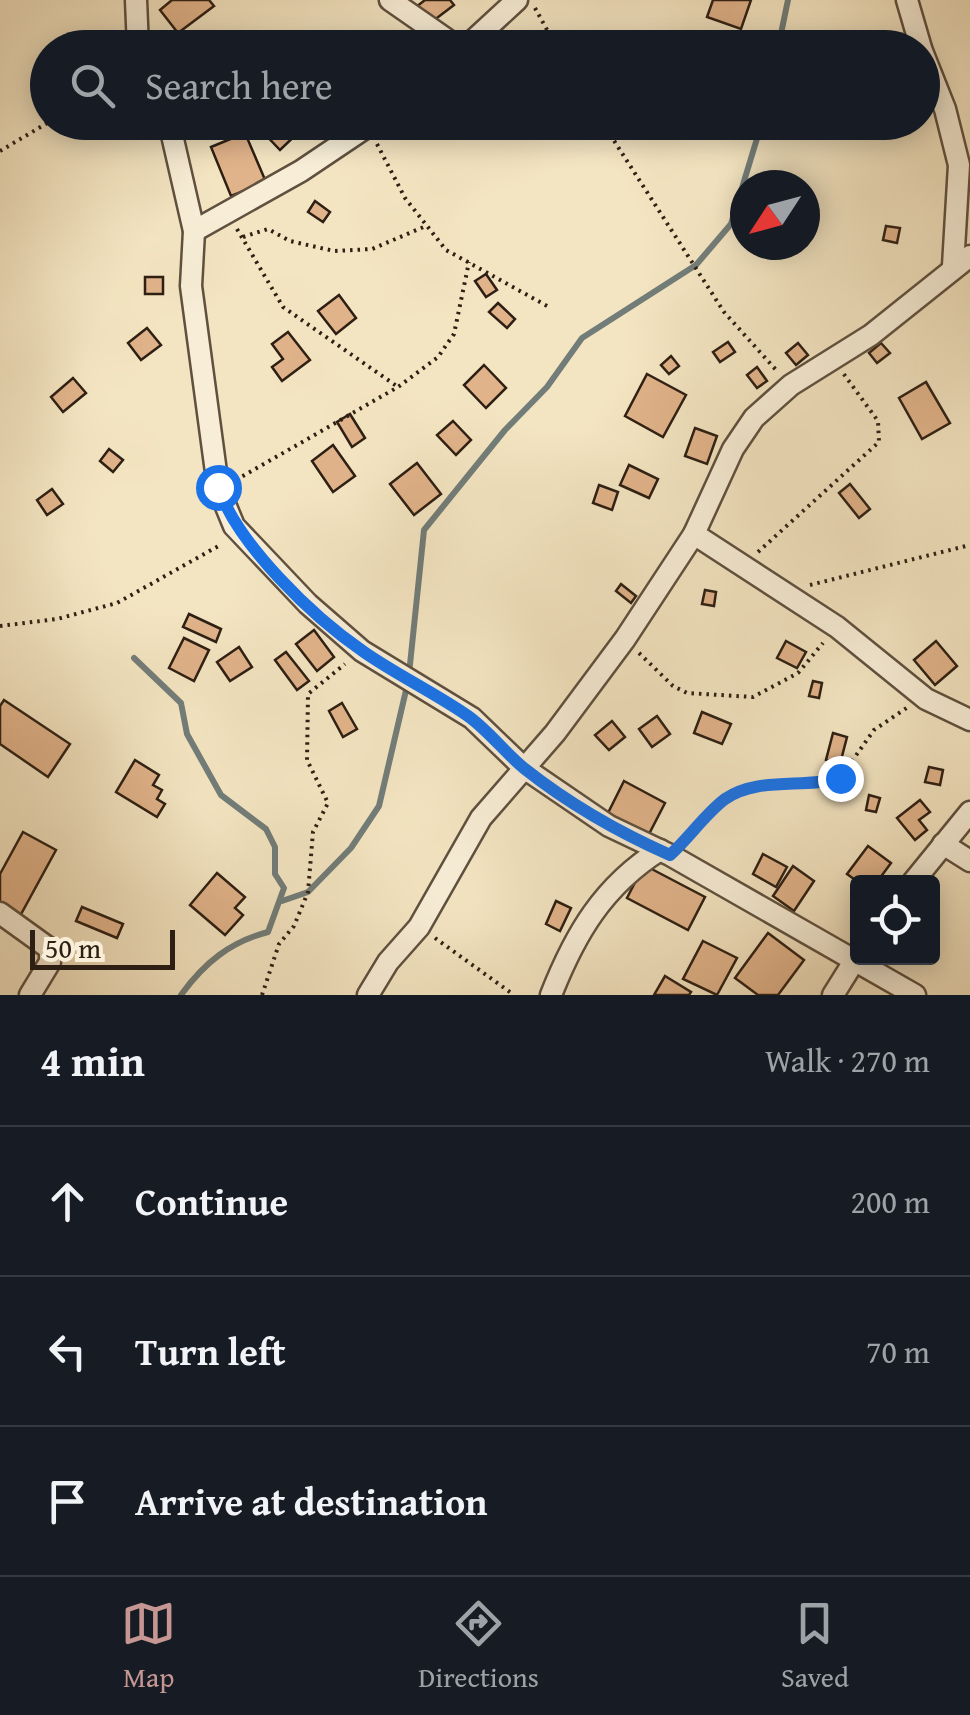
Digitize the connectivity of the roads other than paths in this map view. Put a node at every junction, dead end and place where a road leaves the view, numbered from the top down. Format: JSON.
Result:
{"nodes":[{"id":1,"x":136,"y":0,"type":"edge"},
{"id":2,"x":390,"y":0,"type":"edge"},
{"id":3,"x":517,"y":0,"type":"edge"},
{"id":4,"x":908,"y":0,"type":"edge"},
{"id":5,"x":137,"y":30,"type":"edge"},
{"id":6,"x":435,"y":30,"type":"edge"},
{"id":7,"x":483,"y":30,"type":"edge"},
{"id":8,"x":917,"y":30,"type":"edge"},
{"id":9,"x":940,"y":96,"type":"edge"},
{"id":10,"x":173,"y":140,"type":"edge"},
{"id":11,"x":347,"y":140,"type":"edge"},
{"id":12,"x":194,"y":231,"type":"junction"},
{"id":13,"x":962,"y":261,"type":"edge"},
{"id":14,"x":694,"y":534,"type":"junction"},
{"id":15,"x":970,"y":720,"type":"edge"},
{"id":16,"x":524,"y":768,"type":"junction"},
{"id":17,"x":970,"y":812,"type":"edge"},
{"id":18,"x":944,"y":844,"type":"junction"},
{"id":19,"x":665,"y":853,"type":"junction"},
{"id":20,"x":970,"y":861,"type":"edge"},
{"id":21,"x":920,"y":875,"type":"edge"},
{"id":22,"x":0,"y":913,"type":"edge"},
{"id":23,"x":850,"y":953,"type":"edge"},
{"id":24,"x":851,"y":965,"type":"edge"},
{"id":25,"x":870,"y":965,"type":"edge"},
{"id":26,"x":30,"y":995,"type":"edge"},
{"id":27,"x":368,"y":995,"type":"edge"},
{"id":28,"x":551,"y":995,"type":"edge"},
{"id":29,"x":833,"y":995,"type":"edge"},
{"id":30,"x":915,"y":995,"type":"edge"}],
"edges":[{"from":1,"to":5,"type":"street"},
{"from":2,"to":6,"type":"street"},
{"from":3,"to":7,"type":"street"},
{"from":4,"to":8,"type":"street"},
{"from":9,"to":13,"type":"street"},
{"from":10,"to":12,"type":"street"},
{"from":11,"to":12,"type":"street"},
{"from":12,"to":16,"type":"street"},
{"from":13,"to":14,"type":"street"},
{"from":14,"to":15,"type":"street"},
{"from":14,"to":16,"type":"street"},
{"from":16,"to":19,"type":"street"},
{"from":16,"to":27,"type":"street"},
{"from":17,"to":18,"type":"street"},
{"from":18,"to":20,"type":"street"},
{"from":18,"to":21,"type":"street"},
{"from":19,"to":23,"type":"street"},
{"from":19,"to":28,"type":"street"},
{"from":22,"to":26,"type":"street"},
{"from":24,"to":29,"type":"street"},
{"from":25,"to":30,"type":"street"}]}
